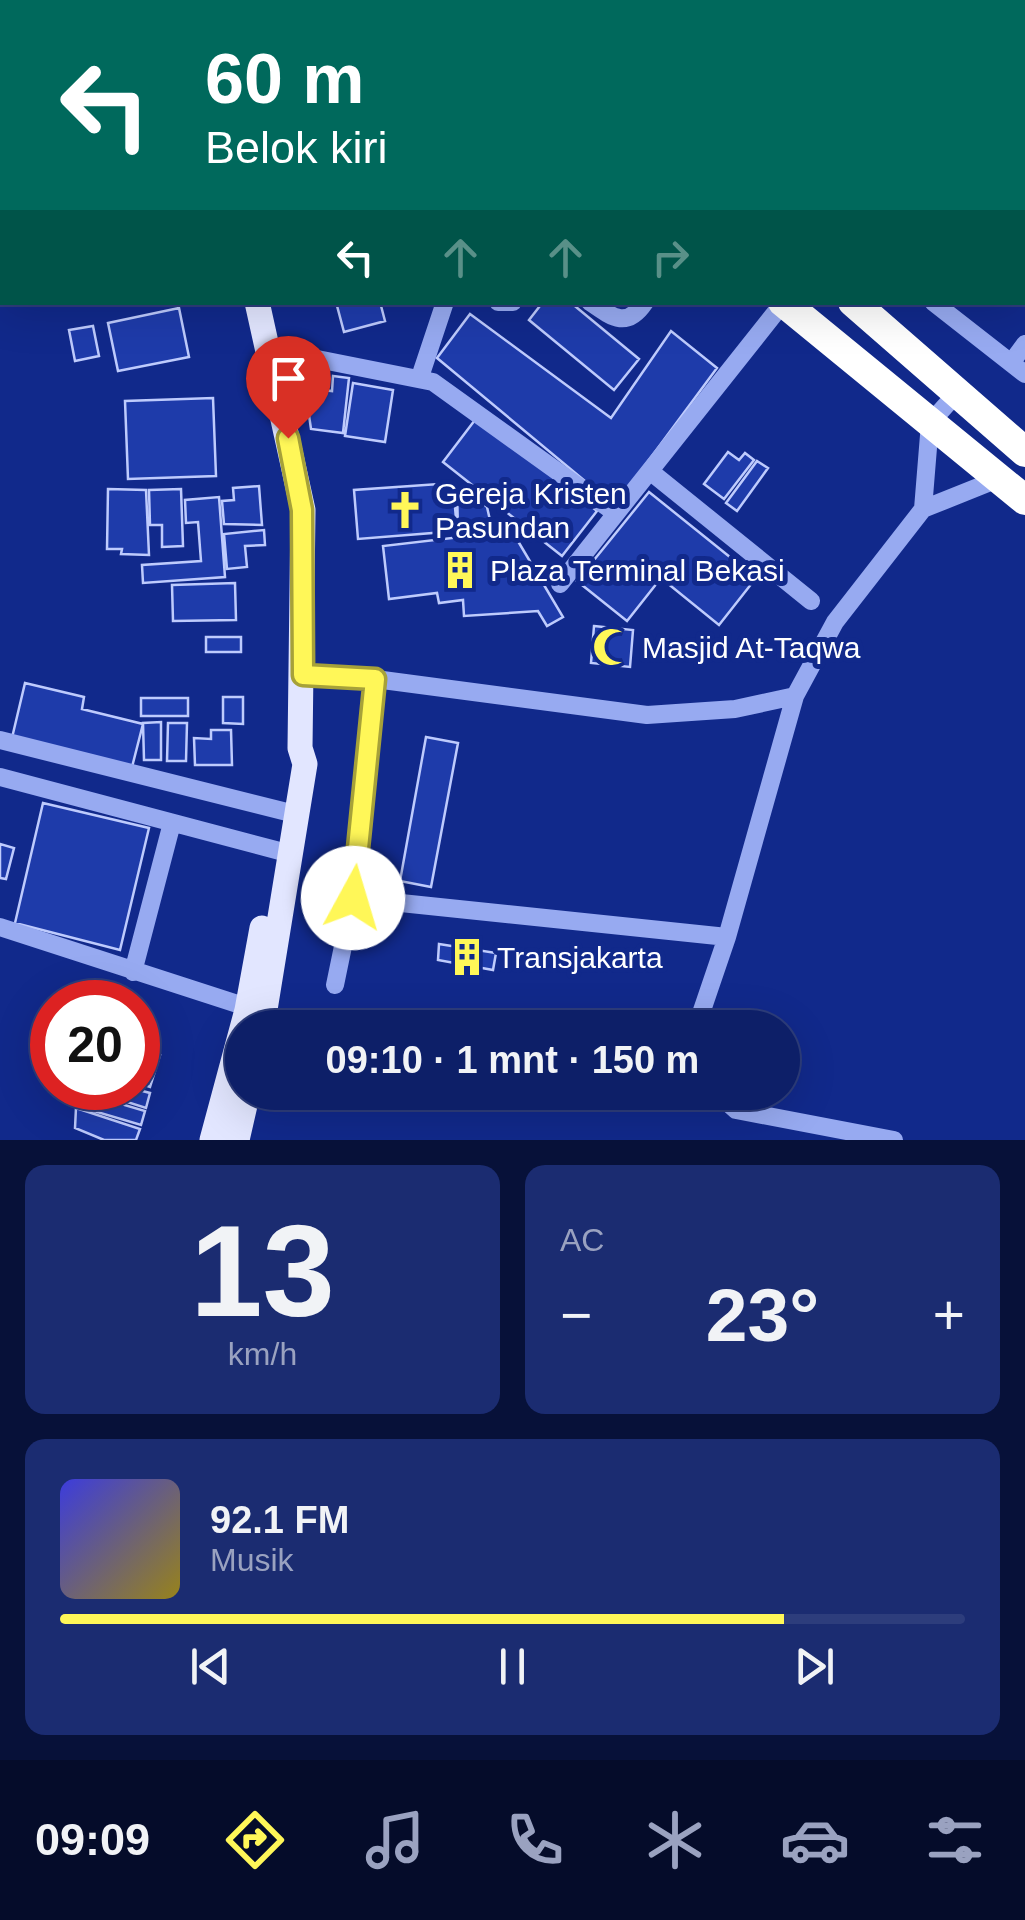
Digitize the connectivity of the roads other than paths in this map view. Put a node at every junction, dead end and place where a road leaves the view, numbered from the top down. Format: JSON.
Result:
{"nodes":[{"id":1,"x":258,"y":305,"type":"edge"},
{"id":2,"x":444,"y":305,"type":"edge"},
{"id":3,"x":594,"y":305,"type":"edge"},
{"id":4,"x":643,"y":305,"type":"edge"},
{"id":5,"x":781,"y":305,"type":"edge"},
{"id":6,"x":785,"y":305,"type":"edge"},
{"id":7,"x":857,"y":305,"type":"edge"},
{"id":8,"x":937,"y":305,"type":"edge"},
{"id":9,"x":1025,"y":344,"type":"edge"},
{"id":10,"x":268,"y":349,"type":"junction"},
{"id":11,"x":1018,"y":368,"type":"edge"},
{"id":12,"x":420,"y":377,"type":"junction"},
{"id":13,"x":957,"y":393,"type":"junction"},
{"id":14,"x":930,"y":423,"type":"junction"},
{"id":15,"x":1025,"y":452,"type":"edge"},
{"id":16,"x":652,"y":472,"type":"junction"},
{"id":17,"x":998,"y":479,"type":"junction"},
{"id":18,"x":1025,"y":500,"type":"edge"},
{"id":19,"x":923,"y":510,"type":"junction"},
{"id":20,"x":614,"y":512,"type":"junction"},
{"id":21,"x":560,"y":584,"type":"dead end"},
{"id":22,"x":812,"y":601,"type":"dead end"},
{"id":23,"x":303,"y":675,"type":"junction"},
{"id":24,"x":375,"y":679,"type":"junction"},
{"id":25,"x":794,"y":696,"type":"junction"},
{"id":26,"x":0,"y":740,"type":"edge"},
{"id":27,"x":0,"y":777,"type":"edge"},
{"id":28,"x":291,"y":814,"type":"junction"},
{"id":29,"x":172,"y":823,"type":"junction"},
{"id":30,"x":284,"y":852,"type":"junction"},
{"id":31,"x":353,"y":898,"type":"junction"},
{"id":32,"x":0,"y":927,"type":"edge"},
{"id":33,"x":727,"y":937,"type":"junction"},
{"id":34,"x":133,"y":972,"type":"junction"},
{"id":35,"x":335,"y":985,"type":"dead end"},
{"id":36,"x":241,"y":1010,"type":"edge"},
{"id":37,"x":259,"y":1010,"type":"edge"},
{"id":38,"x":702,"y":1010,"type":"edge"},
{"id":39,"x":225,"y":1105,"type":"edge"},
{"id":40,"x":244,"y":1110,"type":"edge"},
{"id":41,"x":736,"y":1110,"type":"edge"},
{"id":42,"x":212,"y":1140,"type":"edge"},
{"id":43,"x":237,"y":1140,"type":"edge"},
{"id":44,"x":894,"y":1140,"type":"edge"}],
"edges":[{"from":1,"to":10,"type":"main road"},
{"from":2,"to":12,"type":"street"},
{"from":3,"to":4,"type":"street"},
{"from":5,"to":16,"type":"street"},
{"from":6,"to":14,"type":"highway"},
{"from":7,"to":13,"type":"highway"},
{"from":8,"to":11,"type":"street"},
{"from":9,"to":11,"type":"street"},
{"from":10,"to":12,"type":"street"},
{"from":10,"to":23,"type":"main road"},
{"from":12,"to":20,"type":"street"},
{"from":13,"to":14,"type":"street"},
{"from":13,"to":15,"type":"highway"},
{"from":14,"to":17,"type":"highway"},
{"from":14,"to":19,"type":"street"},
{"from":16,"to":20,"type":"street"},
{"from":16,"to":22,"type":"street"},
{"from":17,"to":18,"type":"highway"},
{"from":17,"to":19,"type":"street"},
{"from":19,"to":25,"type":"street"},
{"from":20,"to":21,"type":"street"},
{"from":23,"to":24,"type":"street"},
{"from":23,"to":28,"type":"main road"},
{"from":24,"to":25,"type":"street"},
{"from":24,"to":31,"type":"street"},
{"from":25,"to":33,"type":"street"},
{"from":26,"to":28,"type":"street"},
{"from":27,"to":29,"type":"street"},
{"from":28,"to":30,"type":"main road"},
{"from":29,"to":30,"type":"street"},
{"from":29,"to":34,"type":"street"},
{"from":30,"to":37,"type":"main road"},
{"from":31,"to":33,"type":"street"},
{"from":31,"to":35,"type":"street"},
{"from":32,"to":34,"type":"street"},
{"from":33,"to":38,"type":"street"},
{"from":34,"to":36,"type":"street"},
{"from":39,"to":42,"type":"main road"},
{"from":40,"to":43,"type":"main road"},
{"from":41,"to":44,"type":"street"}]}
